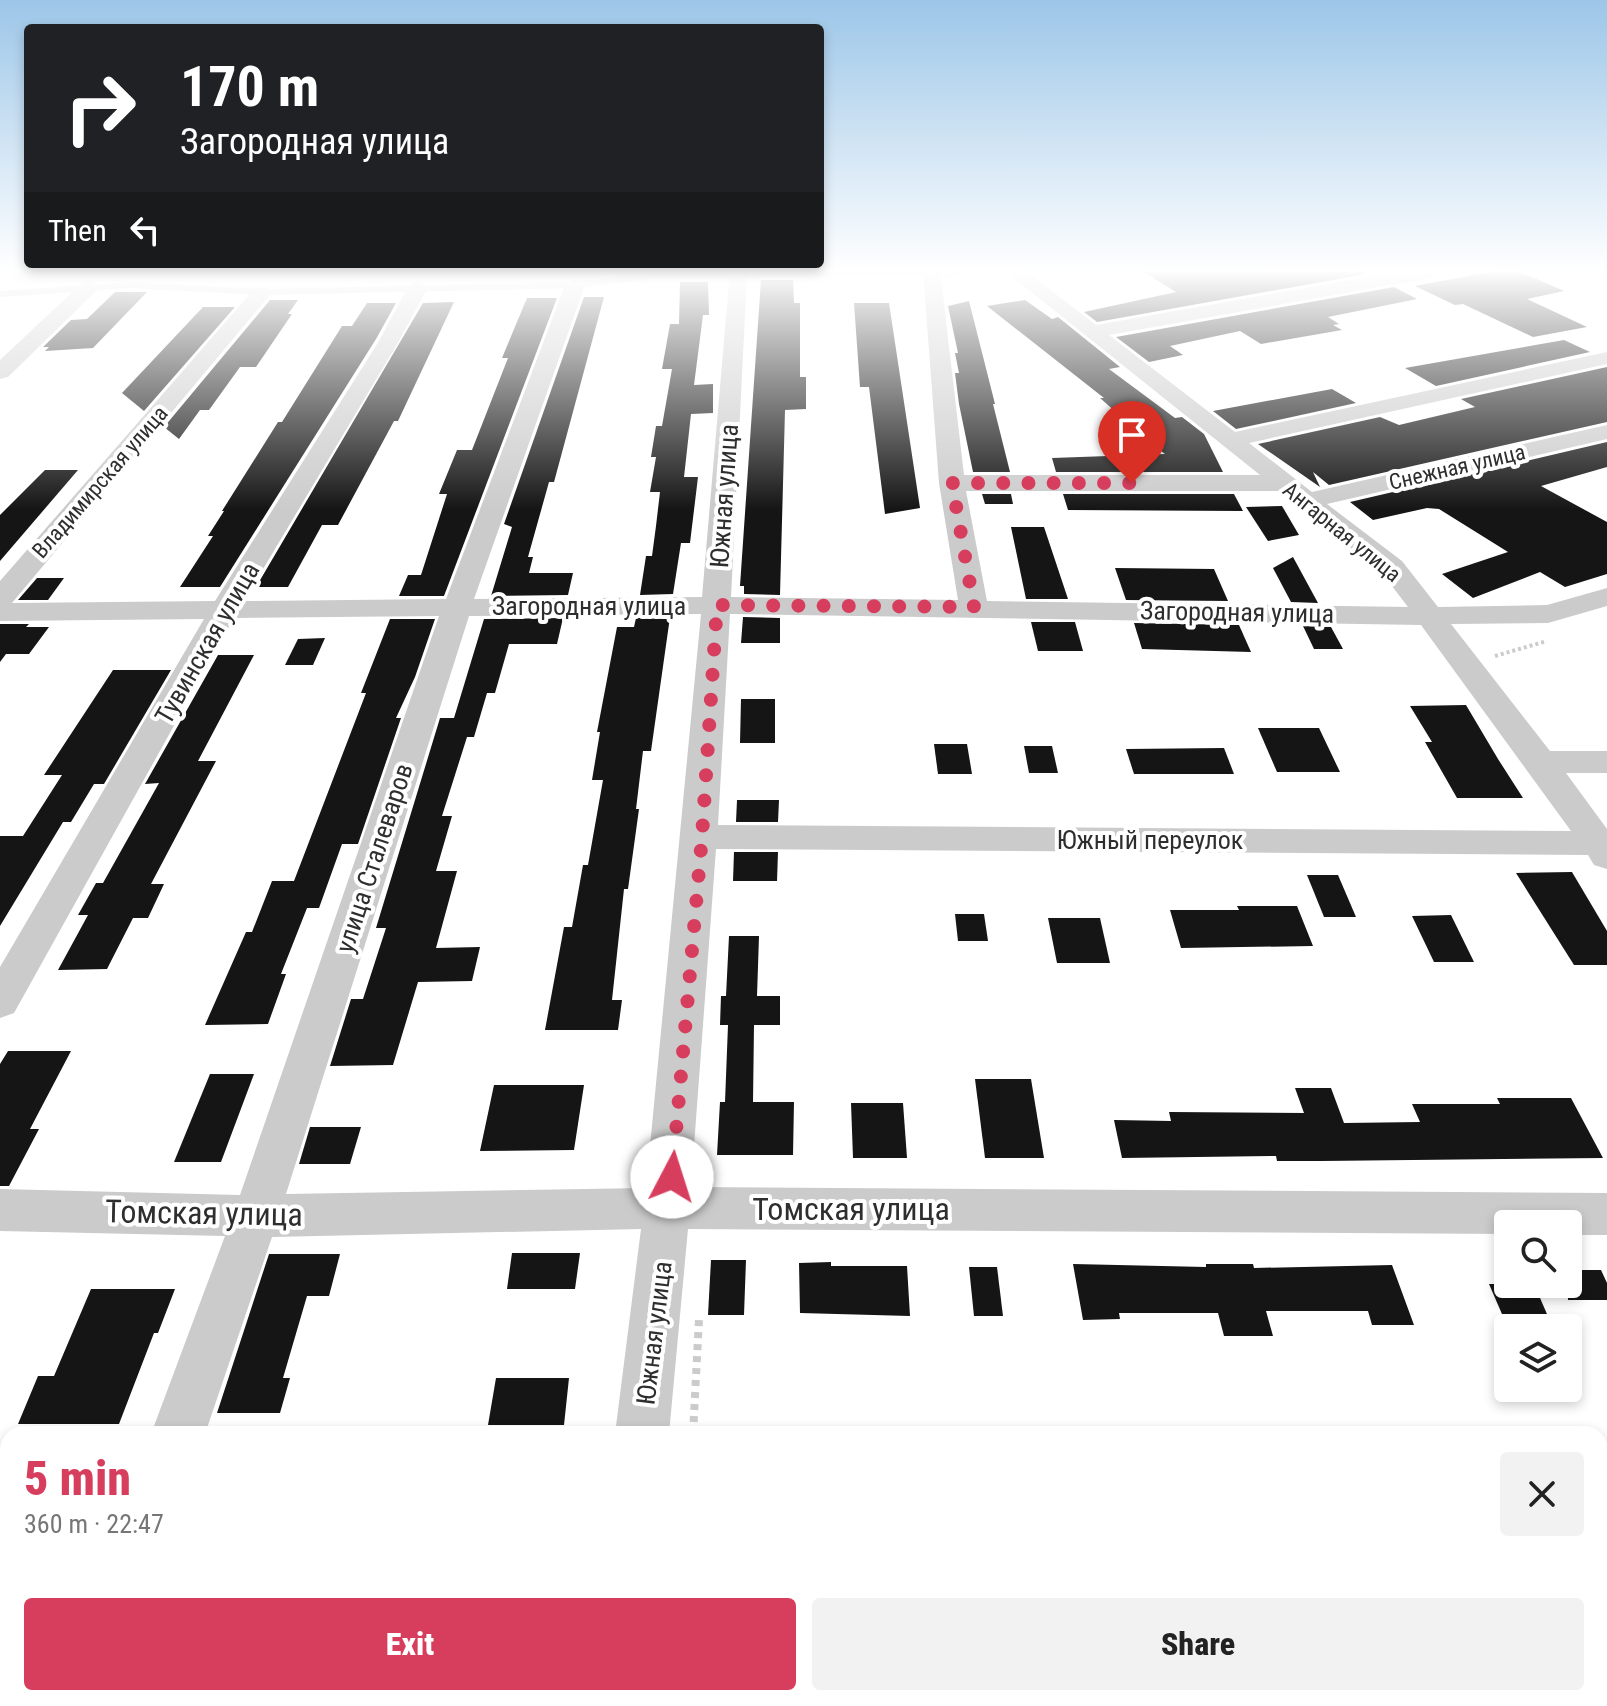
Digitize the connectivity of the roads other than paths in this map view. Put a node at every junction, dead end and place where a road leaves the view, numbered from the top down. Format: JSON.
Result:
{"nodes":[{"id":1,"x":22,"y":351,"type":"edge"},
{"id":2,"x":212,"y":351,"type":"edge"},
{"id":3,"x":383,"y":351,"type":"edge"},
{"id":4,"x":551,"y":351,"type":"edge"},
{"id":5,"x":733,"y":351,"type":"edge"},
{"id":6,"x":946,"y":351,"type":"edge"},
{"id":7,"x":1115,"y":351,"type":"edge"},
{"id":8,"x":1607,"y":358,"type":"edge"},
{"id":9,"x":0,"y":372,"type":"edge"},
{"id":10,"x":1607,"y":432,"type":"edge"},
{"id":11,"x":1228,"y":441,"type":"junction"},
{"id":12,"x":952,"y":483,"type":"junction"},
{"id":13,"x":1282,"y":483,"type":"junction"},
{"id":14,"x":1306,"y":501,"type":"junction"},
{"id":15,"x":1607,"y":597,"type":"edge"},
{"id":16,"x":0,"y":599,"type":"edge"},
{"id":17,"x":717,"y":605,"type":"junction"},
{"id":18,"x":457,"y":607,"type":"junction"},
{"id":19,"x":974,"y":607,"type":"junction"},
{"id":20,"x":224,"y":610,"type":"junction"},
{"id":21,"x":0,"y":612,"type":"edge"},
{"id":22,"x":1432,"y":616,"type":"junction"},
{"id":23,"x":1541,"y":762,"type":"junction"},
{"id":24,"x":1607,"y":762,"type":"edge"},
{"id":25,"x":702,"y":837,"type":"junction"},
{"id":26,"x":1602,"y":849,"type":"edge"},
{"id":27,"x":0,"y":1002,"type":"edge"},
{"id":28,"x":669,"y":1208,"type":"junction"},
{"id":29,"x":0,"y":1210,"type":"edge"},
{"id":30,"x":1607,"y":1214,"type":"edge"},
{"id":31,"x":256,"y":1216,"type":"junction"},
{"id":32,"x":181,"y":1426,"type":"edge"},
{"id":33,"x":643,"y":1426,"type":"edge"}],
"edges":[{"from":1,"to":9,"type":"street"},
{"from":2,"to":16,"type":"street","name":"Владимирская улица"},
{"from":3,"to":20,"type":"street","name":"Тувинская улица"},
{"from":4,"to":18,"type":"street","name":"улица Сталеваров"},
{"from":5,"to":17,"type":"street","name":"Южная улица"},
{"from":6,"to":12,"type":"street"},
{"from":7,"to":11,"type":"street","name":"Ангарная улица"},
{"from":8,"to":11,"type":"street"},
{"from":10,"to":14,"type":"street","name":"Снежная улица"},
{"from":11,"to":13,"type":"street","name":"Ангарная улица"},
{"from":12,"to":13,"type":"street"},
{"from":12,"to":19,"type":"street"},
{"from":13,"to":14,"type":"street","name":"Ангарная улица"},
{"from":14,"to":22,"type":"street","name":"Ангарная улица"},
{"from":15,"to":22,"type":"street","name":"Загородная улица"},
{"from":17,"to":18,"type":"street","name":"Загородная улица"},
{"from":17,"to":19,"type":"street","name":"Загородная улица"},
{"from":17,"to":25,"type":"street","name":"Южная улица"},
{"from":18,"to":20,"type":"street","name":"Загородная улица"},
{"from":18,"to":31,"type":"street","name":"улица Сталеваров"},
{"from":19,"to":22,"type":"street","name":"Загородная улица"},
{"from":20,"to":21,"type":"street","name":"Загородная улица"},
{"from":20,"to":27,"type":"street","name":"Тувинская улица"},
{"from":22,"to":23,"type":"street","name":"Ангарная улица"},
{"from":23,"to":24,"type":"street"},
{"from":23,"to":26,"type":"street","name":"Ангарная улица"},
{"from":25,"to":26,"type":"street","name":"Южный переулок"},
{"from":25,"to":28,"type":"street","name":"Южная улица"},
{"from":28,"to":30,"type":"street","name":"Томская улица"},
{"from":28,"to":31,"type":"street","name":"Томская улица"},
{"from":28,"to":33,"type":"street","name":"Южная улица"},
{"from":29,"to":31,"type":"street","name":"Томская улица"},
{"from":31,"to":32,"type":"street","name":"улица Сталеваров"}]}
